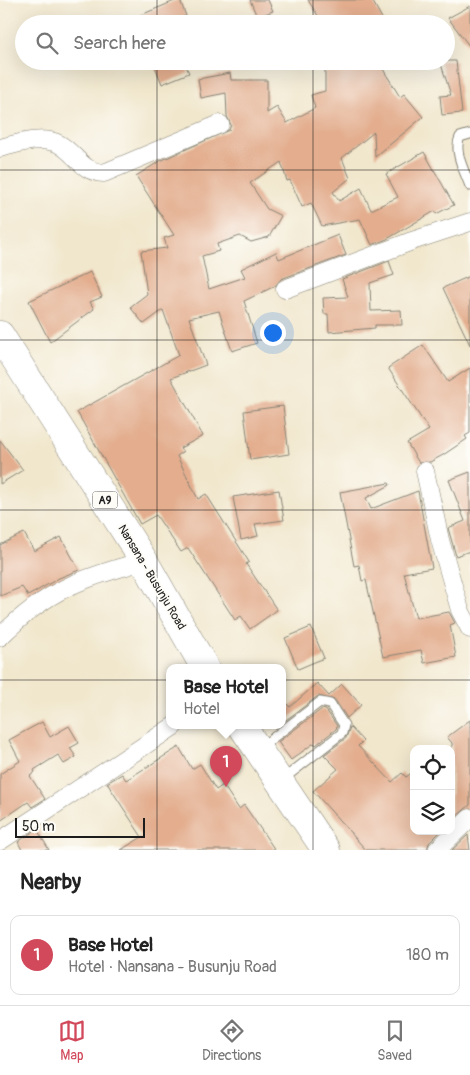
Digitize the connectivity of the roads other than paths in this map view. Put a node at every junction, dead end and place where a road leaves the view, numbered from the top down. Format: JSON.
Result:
{"nodes":[{"id":1,"x":220,"y":124,"type":"dead end"},
{"id":2,"x":470,"y":134,"type":"edge"},
{"id":3,"x":0,"y":148,"type":"edge"},
{"id":4,"x":470,"y":186,"type":"edge"},
{"id":5,"x":470,"y":222,"type":"edge"},
{"id":6,"x":285,"y":289,"type":"dead end"},
{"id":7,"x":0,"y":335,"type":"edge"},
{"id":8,"x":425,"y":472,"type":"dead end"},
{"id":9,"x":144,"y":561,"type":"junction"},
{"id":10,"x":470,"y":629,"type":"edge"},
{"id":11,"x":0,"y":637,"type":"edge"},
{"id":12,"x":203,"y":664,"type":"edge"},
{"id":13,"x":286,"y":728,"type":"edge"},
{"id":14,"x":169,"y":729,"type":"edge"},
{"id":15,"x":244,"y":729,"type":"edge"},
{"id":16,"x":284,"y":729,"type":"edge"},
{"id":17,"x":258,"y":749,"type":"junction"},
{"id":18,"x":280,"y":781,"type":"junction"},
{"id":19,"x":470,"y":818,"type":"edge"},
{"id":20,"x":0,"y":841,"type":"edge"},
{"id":21,"x":326,"y":850,"type":"edge"},
{"id":22,"x":437,"y":850,"type":"edge"}],
"edges":[{"from":1,"to":3,"type":"street"},
{"from":2,"to":4,"type":"lane"},
{"from":5,"to":6,"type":"street"},
{"from":7,"to":9,"type":"main road","name":"Nansana - Busunju Road","number":"A9"},
{"from":8,"to":10,"type":"street"},
{"from":9,"to":11,"type":"street"},
{"from":9,"to":12,"type":"main road","name":"Nansana - Busunju Road","number":"A9"},
{"from":13,"to":18,"type":"lane"},
{"from":14,"to":20,"type":"street"},
{"from":15,"to":17,"type":"main road"},
{"from":16,"to":17,"type":"lane"},
{"from":17,"to":18,"type":"main road"},
{"from":18,"to":21,"type":"main road"},
{"from":19,"to":22,"type":"street"}]}
